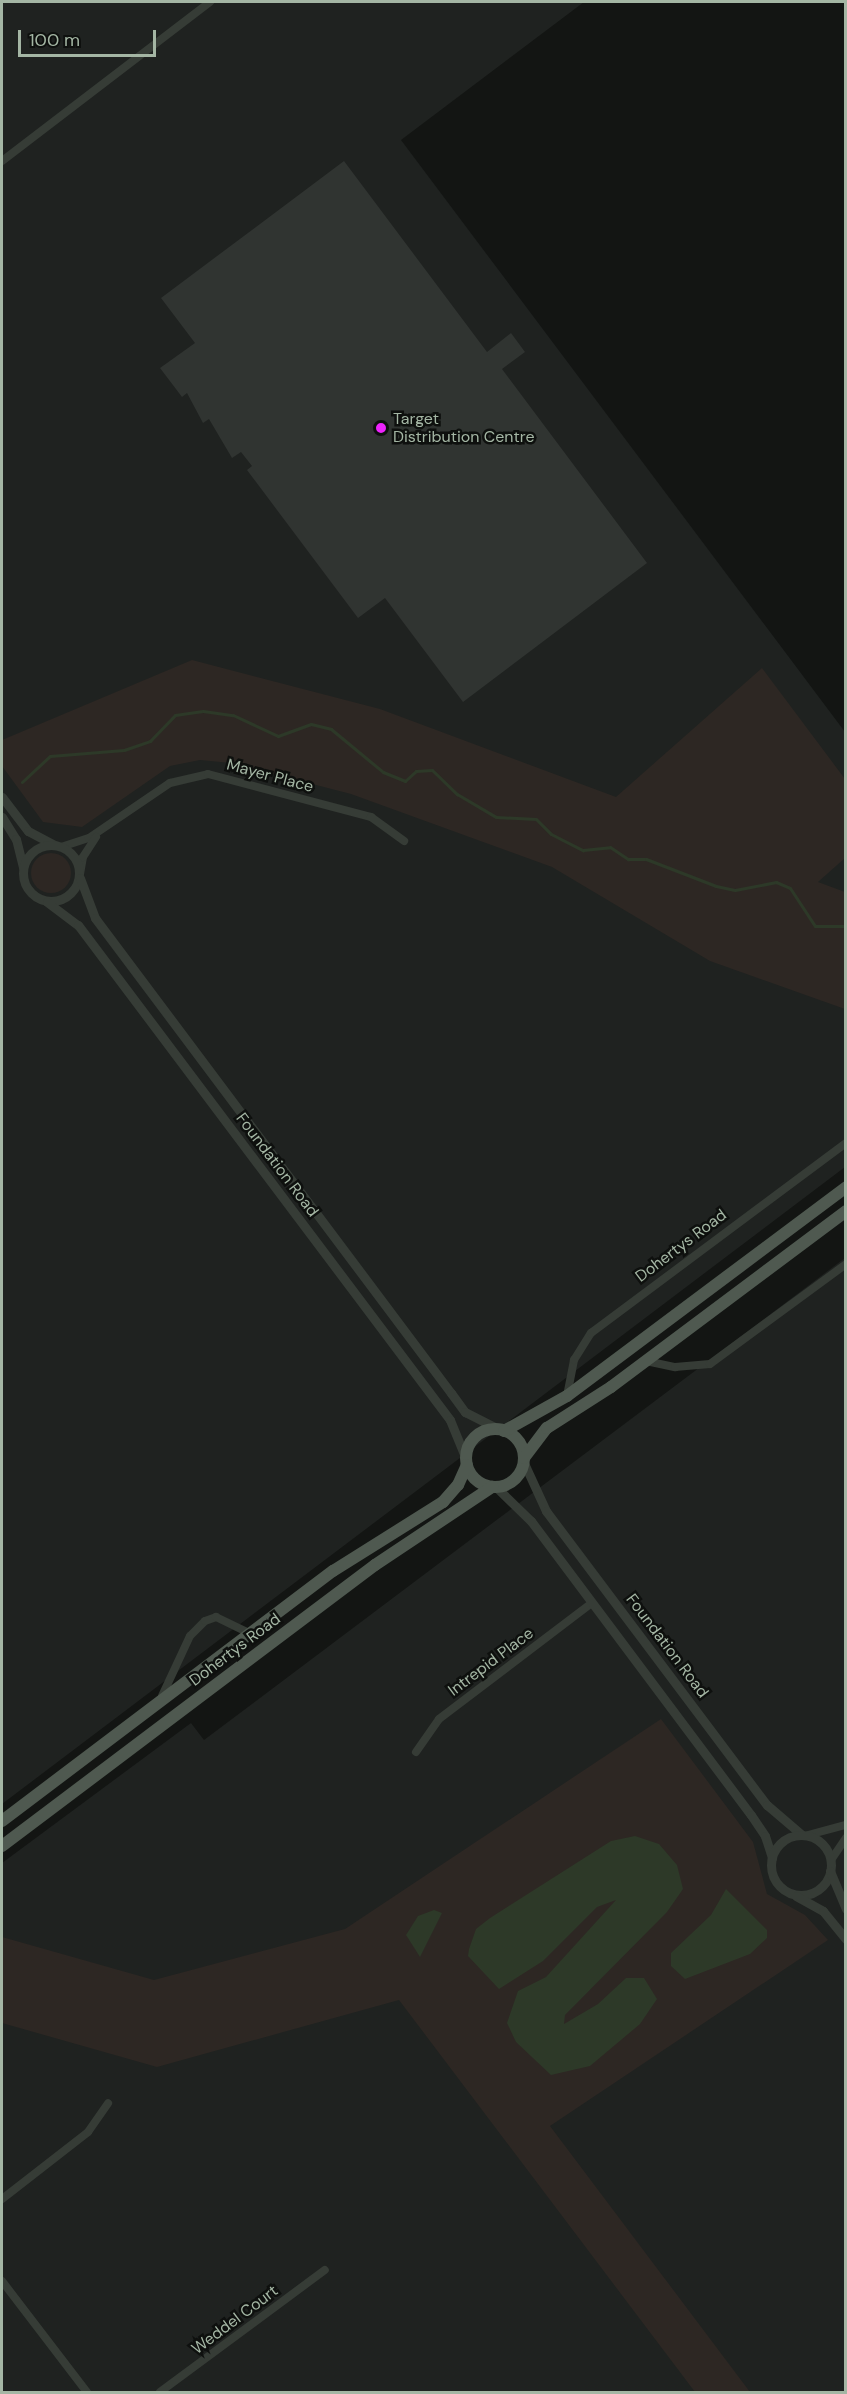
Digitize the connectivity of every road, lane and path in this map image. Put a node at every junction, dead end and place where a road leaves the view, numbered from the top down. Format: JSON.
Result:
{"nodes":[{"id":1,"x":210,"y":2,"type":"edge"},
{"id":2,"x":2,"y":161,"type":"edge"},
{"id":3,"x":2,"y":797,"type":"edge"},
{"id":4,"x":2,"y":817,"type":"edge"},
{"id":5,"x":100,"y":831,"type":"junction"},
{"id":6,"x":404,"y":841,"type":"dead end"},
{"id":7,"x":58,"y":846,"type":"junction"},
{"id":8,"x":23,"y":869,"type":"junction"},
{"id":9,"x":80,"y":876,"type":"junction"},
{"id":10,"x":47,"y":902,"type":"junction"},
{"id":11,"x":846,"y":1143,"type":"edge"},
{"id":12,"x":846,"y":1187,"type":"edge"},
{"id":13,"x":846,"y":1211,"type":"edge"},
{"id":14,"x":846,"y":1264,"type":"edge"},
{"id":15,"x":646,"y":1361,"type":"junction"},
{"id":16,"x":567,"y":1396,"type":"junction"},
{"id":17,"x":501,"y":1430,"type":"junction"},
{"id":18,"x":524,"y":1461,"type":"junction"},
{"id":19,"x":466,"y":1462,"type":"junction"},
{"id":20,"x":494,"y":1487,"type":"junction"},
{"id":21,"x":592,"y":1602,"type":"junction"},
{"id":22,"x":252,"y":1634,"type":"junction"},
{"id":23,"x":154,"y":1707,"type":"junction"},
{"id":24,"x":721,"y":1741,"type":"junction"},
{"id":25,"x":416,"y":1752,"type":"dead end"},
{"id":26,"x":705,"y":1753,"type":"junction"},
{"id":27,"x":76,"y":1767,"type":"junction"},
{"id":28,"x":87,"y":1781,"type":"junction"},
{"id":29,"x":2,"y":1821,"type":"edge"},
{"id":30,"x":846,"y":1825,"type":"edge"},
{"id":31,"x":805,"y":1835,"type":"junction"},
{"id":32,"x":846,"y":1838,"type":"edge"},
{"id":33,"x":2,"y":1846,"type":"edge"},
{"id":34,"x":772,"y":1858,"type":"junction"},
{"id":35,"x":831,"y":1860,"type":"junction"},
{"id":36,"x":830,"y":1871,"type":"junction"},
{"id":37,"x":794,"y":1894,"type":"junction"},
{"id":38,"x":846,"y":1909,"type":"edge"},
{"id":39,"x":846,"y":1939,"type":"edge"},
{"id":40,"x":108,"y":2103,"type":"dead end"},
{"id":41,"x":2,"y":2199,"type":"edge"},
{"id":42,"x":325,"y":2270,"type":"dead end"},
{"id":43,"x":2,"y":2281,"type":"edge"},
{"id":44,"x":87,"y":2392,"type":"edge"},
{"id":45,"x":160,"y":2392,"type":"edge"}],
"edges":[{"from":1,"to":2,"type":"street"},
{"from":3,"to":7,"type":"street"},
{"from":4,"to":8,"type":"street"},
{"from":5,"to":6,"type":"street","name":"Mayer Place"},
{"from":5,"to":7,"type":"street","name":"Mayer Place"},
{"from":5,"to":9,"type":"street","name":"Mayer Place"},
{"from":7,"to":8,"type":"street"},
{"from":7,"to":9,"type":"street"},
{"from":8,"to":10,"type":"street"},
{"from":9,"to":10,"type":"street"},
{"from":9,"to":17,"type":"street","name":"Foundation Road"},
{"from":10,"to":19,"type":"street","name":"Foundation Road"},
{"from":11,"to":16,"type":"street","name":"Dohertys Road"},
{"from":12,"to":16,"type":"main road"},
{"from":13,"to":15,"type":"main road"},
{"from":14,"to":15,"type":"street"},
{"from":15,"to":18,"type":"main road"},
{"from":16,"to":17,"type":"main road"},
{"from":17,"to":18,"type":"main road"},
{"from":17,"to":19,"type":"main road"},
{"from":18,"to":20,"type":"main road"},
{"from":18,"to":24,"type":"street","name":"Foundation Road"},
{"from":19,"to":20,"type":"main road"},
{"from":19,"to":22,"type":"main road","name":"Dohertys Road"},
{"from":20,"to":21,"type":"street","name":"Foundation Road"},
{"from":20,"to":28,"type":"main road","name":"Dohertys Road"},
{"from":21,"to":25,"type":"street","name":"Intrepid Place"},
{"from":21,"to":26,"type":"street","name":"Foundation Road"},
{"from":22,"to":23,"type":"main road","name":"Dohertys Road"},
{"from":22,"to":23,"type":"street","name":"Dohertys Road"},
{"from":23,"to":27,"type":"main road","name":"Dohertys Road"},
{"from":24,"to":26,"type":"street"},
{"from":24,"to":31,"type":"street","name":"Foundation Road"},
{"from":26,"to":34,"type":"street","name":"Foundation Road"},
{"from":27,"to":28,"type":"main road"},
{"from":27,"to":29,"type":"main road","name":"Dohertys Road"},
{"from":28,"to":33,"type":"main road","name":"Dohertys Road"},
{"from":30,"to":31,"type":"street"},
{"from":31,"to":34,"type":"street"},
{"from":31,"to":35,"type":"street"},
{"from":32,"to":35,"type":"street"},
{"from":34,"to":37,"type":"street"},
{"from":35,"to":36,"type":"street"},
{"from":36,"to":37,"type":"street"},
{"from":36,"to":38,"type":"street"},
{"from":37,"to":39,"type":"street"},
{"from":40,"to":41,"type":"street"},
{"from":42,"to":45,"type":"street","name":"Weddel Court"},
{"from":43,"to":44,"type":"street"}]}
